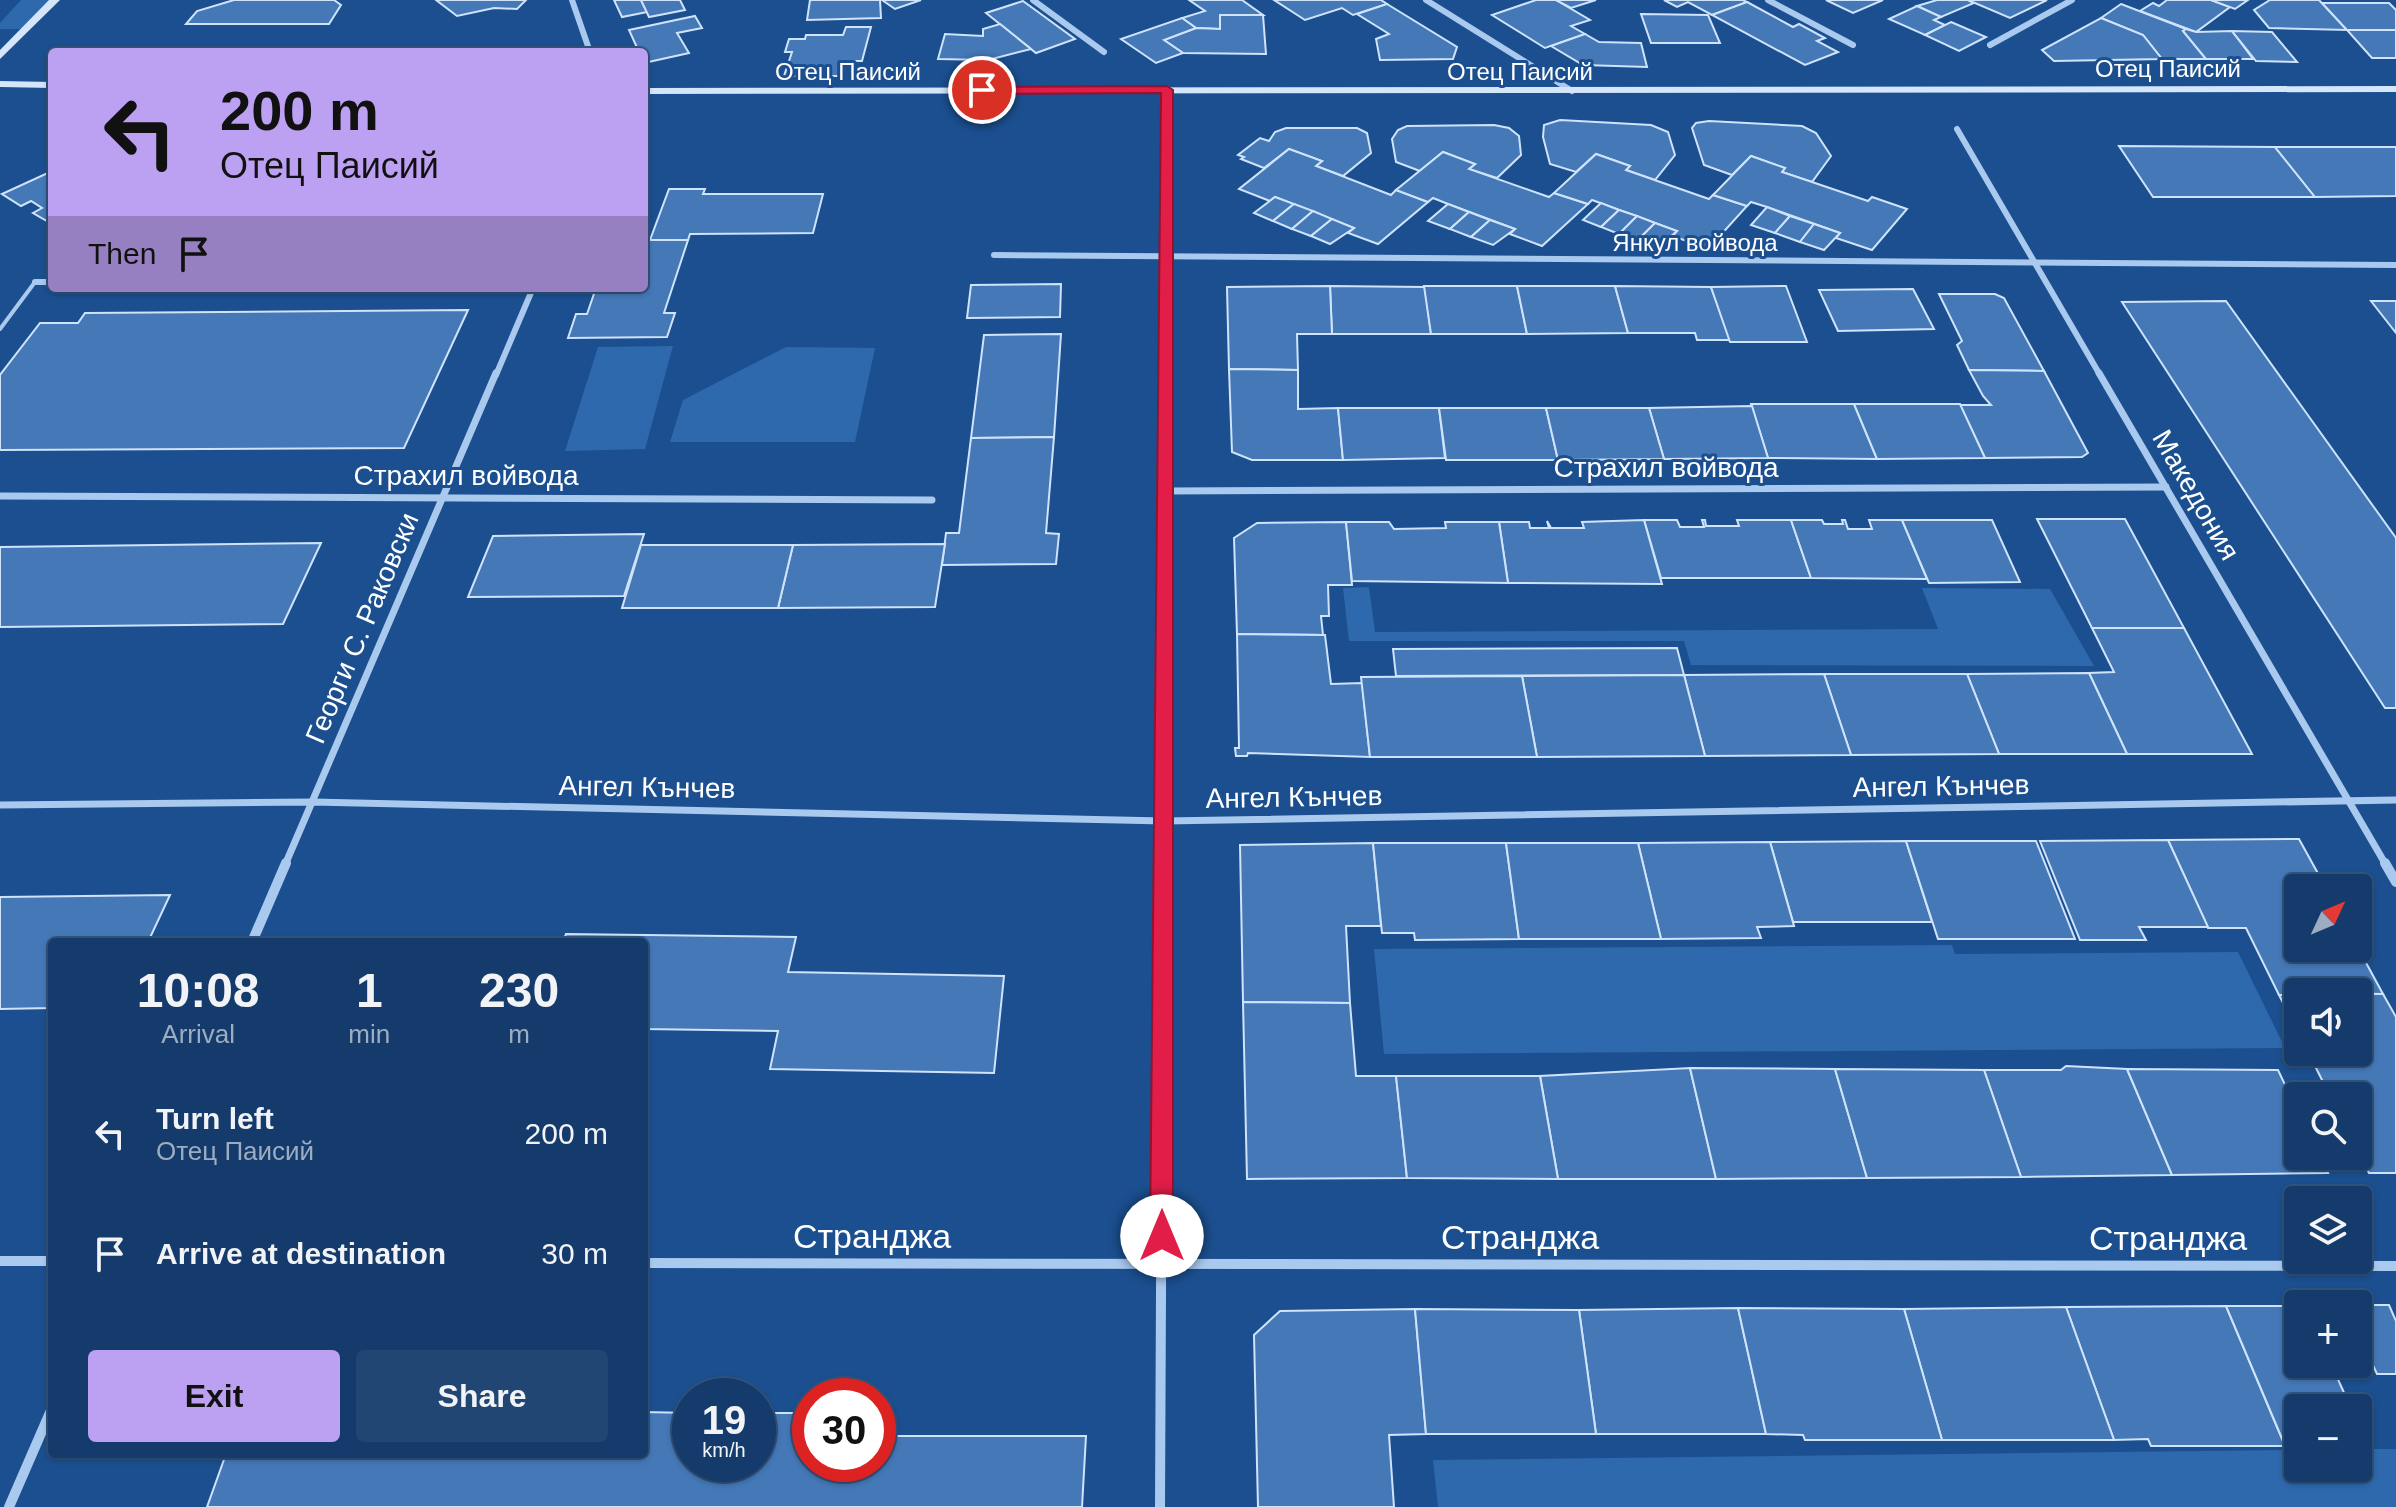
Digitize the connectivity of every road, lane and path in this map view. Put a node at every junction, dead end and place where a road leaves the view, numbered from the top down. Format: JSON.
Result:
{"nodes":[{"id":1,"x":55,"y":0,"type":"edge"},
{"id":2,"x":572,"y":0,"type":"edge"},
{"id":3,"x":1033,"y":0,"type":"edge"},
{"id":4,"x":1426,"y":0,"type":"edge"},
{"id":5,"x":1768,"y":0,"type":"edge"},
{"id":6,"x":2072,"y":0,"type":"edge"},
{"id":7,"x":1853,"y":45,"type":"dead end"},
{"id":8,"x":1990,"y":45,"type":"dead end"},
{"id":9,"x":589,"y":48,"type":"edge"},
{"id":10,"x":1104,"y":52,"type":"dead end"},
{"id":11,"x":0,"y":56,"type":"edge"},
{"id":12,"x":0,"y":84,"type":"edge"},
{"id":13,"x":48,"y":85,"type":"edge"},
{"id":14,"x":2396,"y":89,"type":"edge"},
{"id":15,"x":1167,"y":90,"type":"junction"},
{"id":16,"x":648,"y":91,"type":"edge"},
{"id":17,"x":1572,"y":91,"type":"junction"},
{"id":18,"x":1957,"y":129,"type":"dead end"},
{"id":19,"x":994,"y":255,"type":"dead end"},
{"id":20,"x":1167,"y":257,"type":"junction"},
{"id":21,"x":2035,"y":262,"type":"junction"},
{"id":22,"x":2396,"y":265,"type":"edge"},
{"id":23,"x":35,"y":282,"type":"joint"},
{"id":24,"x":48,"y":282,"type":"edge"},
{"id":25,"x":531,"y":292,"type":"edge"},
{"id":26,"x":0,"y":329,"type":"edge"},
{"id":27,"x":2166,"y":487,"type":"junction"},
{"id":28,"x":1166,"y":491,"type":"junction"},
{"id":29,"x":0,"y":496,"type":"edge"},
{"id":30,"x":444,"y":497,"type":"junction"},
{"id":31,"x":932,"y":500,"type":"dead end"},
{"id":32,"x":2396,"y":800,"type":"edge"},
{"id":33,"x":2348,"y":801,"type":"junction"},
{"id":34,"x":313,"y":802,"type":"junction"},
{"id":35,"x":0,"y":805,"type":"edge"},
{"id":36,"x":1164,"y":821,"type":"junction"},
{"id":37,"x":2396,"y":882,"type":"edge"},
{"id":38,"x":254,"y":938,"type":"edge"},
{"id":39,"x":0,"y":1261,"type":"edge"},
{"id":40,"x":48,"y":1261,"type":"edge"},
{"id":41,"x":648,"y":1263,"type":"edge"},
{"id":42,"x":1161,"y":1265,"type":"junction"},
{"id":43,"x":2396,"y":1266,"type":"edge"},
{"id":44,"x":48,"y":1417,"type":"edge"},
{"id":45,"x":9,"y":1507,"type":"edge"},
{"id":46,"x":1160,"y":1507,"type":"edge"}],
"edges":[{"from":1,"to":11,"type":"street"},
{"from":2,"to":9,"type":"street"},
{"from":3,"to":10,"type":"street"},
{"from":4,"to":17,"type":"street"},
{"from":5,"to":7,"type":"street"},
{"from":6,"to":8,"type":"street"},
{"from":12,"to":13,"type":"street"},
{"from":14,"to":17,"type":"street","name":"Отец Паисий"},
{"from":15,"to":16,"type":"street","name":"Отец Паисий"},
{"from":15,"to":17,"type":"street","name":"Отец Паисий"},
{"from":15,"to":20,"type":"street"},
{"from":18,"to":21,"type":"street","name":"Македония"},
{"from":19,"to":20,"type":"street","name":"Янкул войвода"},
{"from":20,"to":21,"type":"street","name":"Янкул войвода"},
{"from":20,"to":28,"type":"street"},
{"from":21,"to":22,"type":"street","name":"Янкул войвода"},
{"from":21,"to":27,"type":"street","name":"Македония"},
{"from":23,"to":24,"type":"street"},
{"from":23,"to":26,"type":"lane"},
{"from":25,"to":30,"type":"street","name":"Георги С. Раковски"},
{"from":27,"to":28,"type":"street","name":"Страхил войвода"},
{"from":27,"to":33,"type":"street","name":"Македония"},
{"from":28,"to":36,"type":"street"},
{"from":29,"to":30,"type":"street","name":"Страхил войвода"},
{"from":30,"to":31,"type":"street","name":"Страхил войвода"},
{"from":30,"to":34,"type":"street","name":"Георги С. Раковски"},
{"from":32,"to":33,"type":"street","name":"Ангел Кънчев"},
{"from":33,"to":36,"type":"street","name":"Ангел Кънчев"},
{"from":33,"to":37,"type":"street","name":"Македония"},
{"from":34,"to":35,"type":"street","name":"Ангел Кънчев"},
{"from":34,"to":36,"type":"street","name":"Ангел Кънчев"},
{"from":34,"to":38,"type":"street","name":"Георги С. Раковски"},
{"from":36,"to":42,"type":"street"},
{"from":39,"to":40,"type":"street"},
{"from":41,"to":42,"type":"street","name":"Странджа"},
{"from":42,"to":43,"type":"street","name":"Странджа"},
{"from":42,"to":46,"type":"street"},
{"from":44,"to":45,"type":"street"}]}
